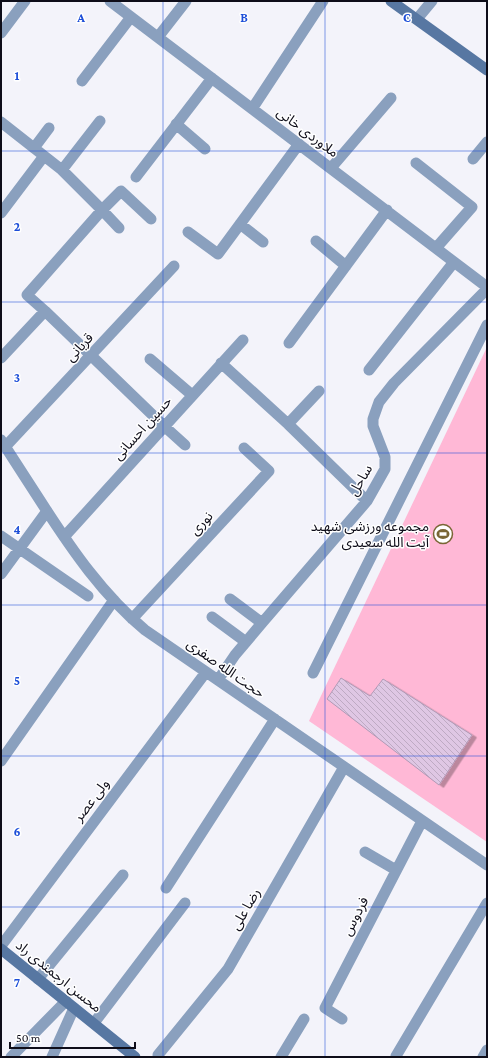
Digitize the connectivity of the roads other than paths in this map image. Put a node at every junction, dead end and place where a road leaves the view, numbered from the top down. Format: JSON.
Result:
{"nodes":[{"id":1,"x":25,"y":1,"type":"edge"},
{"id":2,"x":110,"y":1,"type":"edge"},
{"id":3,"x":186,"y":1,"type":"edge"},
{"id":4,"x":323,"y":1,"type":"edge"},
{"id":5,"x":391,"y":1,"type":"edge"},
{"id":6,"x":432,"y":1,"type":"edge"},
{"id":7,"x":131,"y":17,"type":"junction"},
{"id":8,"x":417,"y":19,"type":"junction"},
{"id":9,"x":1,"y":33,"type":"edge"},
{"id":10,"x":158,"y":37,"type":"junction"},
{"id":11,"x":487,"y":70,"type":"edge"},
{"id":12,"x":212,"y":78,"type":"junction"},
{"id":13,"x":82,"y":81,"type":"dead end"},
{"id":14,"x":391,"y":98,"type":"dead end"},
{"id":15,"x":252,"y":109,"type":"junction"},
{"id":16,"x":100,"y":121,"type":"dead end"},
{"id":17,"x":1,"y":122,"type":"edge"},
{"id":18,"x":176,"y":124,"type":"junction"},
{"id":19,"x":49,"y":128,"type":"dead end"},
{"id":20,"x":487,"y":142,"type":"edge"},
{"id":21,"x":298,"y":144,"type":"junction"},
{"id":22,"x":34,"y":148,"type":"junction"},
{"id":23,"x":205,"y":149,"type":"dead end"},
{"id":24,"x":44,"y":156,"type":"junction"},
{"id":25,"x":473,"y":159,"type":"dead end"},
{"id":26,"x":416,"y":164,"type":"dead end"},
{"id":27,"x":331,"y":168,"type":"junction"},
{"id":28,"x":62,"y":170,"type":"junction"},
{"id":29,"x":136,"y":177,"type":"dead end"},
{"id":30,"x":102,"y":210,"type":"junction"},
{"id":31,"x":387,"y":210,"type":"junction"},
{"id":32,"x":1,"y":212,"type":"edge"},
{"id":33,"x":151,"y":219,"type":"dead end"},
{"id":34,"x":240,"y":224,"type":"junction"},
{"id":35,"x":119,"y":228,"type":"dead end"},
{"id":36,"x":188,"y":232,"type":"dead end"},
{"id":37,"x":316,"y":241,"type":"dead end"},
{"id":38,"x":264,"y":242,"type":"dead end"},
{"id":39,"x":436,"y":248,"type":"junction"},
{"id":40,"x":454,"y":262,"type":"junction"},
{"id":41,"x":174,"y":266,"type":"dead end"},
{"id":42,"x":346,"y":266,"type":"junction"},
{"id":43,"x":487,"y":288,"type":"edge"},
{"id":44,"x":45,"y":311,"type":"junction"},
{"id":45,"x":487,"y":325,"type":"edge"},
{"id":46,"x":242,"y":340,"type":"dead end"},
{"id":47,"x":288,"y":343,"type":"dead end"},
{"id":48,"x":91,"y":356,"type":"junction"},
{"id":49,"x":1,"y":358,"type":"edge"},
{"id":50,"x":150,"y":359,"type":"dead end"},
{"id":51,"x":221,"y":363,"type":"junction"},
{"id":52,"x":369,"y":370,"type":"dead end"},
{"id":53,"x":319,"y":391,"type":"dead end"},
{"id":54,"x":192,"y":395,"type":"junction"},
{"id":55,"x":288,"y":424,"type":"junction"},
{"id":56,"x":164,"y":426,"type":"junction"},
{"id":57,"x":3,"y":444,"type":"edge"},
{"id":58,"x":185,"y":445,"type":"dead end"},
{"id":59,"x":244,"y":448,"type":"dead end"},
{"id":60,"x":367,"y":501,"type":"junction"},
{"id":61,"x":47,"y":511,"type":"junction"},
{"id":62,"x":1,"y":536,"type":"edge"},
{"id":63,"x":64,"y":537,"type":"junction"},
{"id":64,"x":19,"y":548,"type":"junction"},
{"id":65,"x":1,"y":574,"type":"edge"},
{"id":66,"x":88,"y":596,"type":"dead end"},
{"id":67,"x":230,"y":599,"type":"dead end"},
{"id":68,"x":114,"y":600,"type":"junction"},
{"id":69,"x":212,"y":617,"type":"dead end"},
{"id":70,"x":132,"y":619,"type":"junction"},
{"id":71,"x":262,"y":623,"type":"junction"},
{"id":72,"x":246,"y":642,"type":"junction"},
{"id":73,"x":206,"y":672,"type":"junction"},
{"id":74,"x":313,"y":673,"type":"dead end"},
{"id":75,"x":218,"y":680,"type":"junction"},
{"id":76,"x":275,"y":719,"type":"junction"},
{"id":77,"x":1,"y":761,"type":"edge"},
{"id":78,"x":344,"y":767,"type":"junction"},
{"id":79,"x":422,"y":821,"type":"junction"},
{"id":80,"x":365,"y":852,"type":"dead end"},
{"id":81,"x":487,"y":865,"type":"edge"},
{"id":82,"x":396,"y":870,"type":"junction"},
{"id":83,"x":123,"y":875,"type":"dead end"},
{"id":84,"x":166,"y":888,"type":"dead end"},
{"id":85,"x":184,"y":903,"type":"dead end"},
{"id":86,"x":487,"y":903,"type":"edge"},
{"id":87,"x":1,"y":948,"type":"edge"},
{"id":88,"x":38,"y":979,"type":"junction"},
{"id":89,"x":70,"y":1004,"type":"junction"},
{"id":90,"x":304,"y":1019,"type":"dead end"},
{"id":91,"x":342,"y":1019,"type":"dead end"},
{"id":92,"x":94,"y":1023,"type":"junction"},
{"id":93,"x":487,"y":1050,"type":"edge"},
{"id":94,"x":158,"y":1054,"type":"dead end"},
{"id":95,"x":396,"y":1056,"type":"dead end"},
{"id":96,"x":11,"y":1057,"type":"edge"},
{"id":97,"x":52,"y":1057,"type":"edge"},
{"id":98,"x":135,"y":1057,"type":"edge"},
{"id":99,"x":281,"y":1057,"type":"edge"},
{"id":100,"x":482,"y":1057,"type":"edge"}],
"edges":[{"from":1,"to":9,"type":"street"},
{"from":2,"to":7,"type":"street","name":"ملاوردی خانی"},
{"from":3,"to":10,"type":"street"},
{"from":4,"to":15,"type":"street"},
{"from":5,"to":8,"type":"main road"},
{"from":6,"to":8,"type":"street"},
{"from":7,"to":10,"type":"street","name":"ملاوردی خانی"},
{"from":7,"to":13,"type":"street"},
{"from":8,"to":11,"type":"main road"},
{"from":10,"to":12,"type":"street","name":"ملاوردی خانی"},
{"from":12,"to":15,"type":"street","name":"ملاوردی خانی"},
{"from":12,"to":18,"type":"street"},
{"from":14,"to":27,"type":"street"},
{"from":15,"to":21,"type":"street","name":"ملاوردی خانی"},
{"from":16,"to":28,"type":"street"},
{"from":17,"to":22,"type":"street"},
{"from":18,"to":23,"type":"street"},
{"from":18,"to":29,"type":"street"},
{"from":19,"to":22,"type":"street"},
{"from":20,"to":25,"type":"street"},
{"from":21,"to":27,"type":"street","name":"ملاوردی خانی"},
{"from":21,"to":34,"type":"street"},
{"from":22,"to":24,"type":"street"},
{"from":24,"to":28,"type":"street"},
{"from":24,"to":32,"type":"street"},
{"from":26,"to":39,"type":"street"},
{"from":27,"to":31,"type":"street","name":"ملاوردی خانی"},
{"from":28,"to":30,"type":"street"},
{"from":30,"to":33,"type":"street"},
{"from":30,"to":35,"type":"street"},
{"from":30,"to":44,"type":"street"},
{"from":31,"to":39,"type":"street","name":"ملاوردی خانی"},
{"from":31,"to":42,"type":"street"},
{"from":34,"to":36,"type":"street"},
{"from":34,"to":38,"type":"street"},
{"from":37,"to":42,"type":"street"},
{"from":39,"to":40,"type":"street","name":"ملاوردی خانی"},
{"from":40,"to":43,"type":"street","name":"ملاوردی خانی"},
{"from":40,"to":52,"type":"street"},
{"from":41,"to":48,"type":"street","name":"قربانی"},
{"from":42,"to":47,"type":"street"},
{"from":43,"to":60,"type":"street","name":"ساحل"},
{"from":44,"to":48,"type":"street"},
{"from":44,"to":49,"type":"street"},
{"from":45,"to":74,"type":"street"},
{"from":46,"to":51,"type":"street","name":"حسین احسانی"},
{"from":48,"to":56,"type":"street"},
{"from":48,"to":57,"type":"street","name":"قربانی"},
{"from":50,"to":54,"type":"street"},
{"from":51,"to":54,"type":"street","name":"حسین احسانی"},
{"from":51,"to":55,"type":"street"},
{"from":53,"to":55,"type":"street"},
{"from":54,"to":56,"type":"street","name":"حسین احسانی"},
{"from":55,"to":60,"type":"street"},
{"from":56,"to":58,"type":"street"},
{"from":56,"to":63,"type":"street","name":"حسین احسانی"},
{"from":57,"to":61,"type":"street","name":"حجت الله صفری"},
{"from":59,"to":70,"type":"street","name":"نوری"},
{"from":60,"to":71,"type":"street","name":"ساحل"},
{"from":61,"to":63,"type":"street","name":"حجت الله صفری"},
{"from":61,"to":64,"type":"street"},
{"from":62,"to":64,"type":"street"},
{"from":63,"to":68,"type":"street","name":"حجت الله صفری"},
{"from":64,"to":65,"type":"street"},
{"from":64,"to":66,"type":"street"},
{"from":67,"to":71,"type":"street"},
{"from":68,"to":70,"type":"street","name":"حجت الله صفری"},
{"from":68,"to":77,"type":"street"},
{"from":69,"to":72,"type":"street"},
{"from":70,"to":73,"type":"street","name":"حجت الله صفری"},
{"from":71,"to":72,"type":"street","name":"ساحل"},
{"from":72,"to":75,"type":"street","name":"ساحل"},
{"from":73,"to":75,"type":"street","name":"حجت الله صفری"},
{"from":73,"to":87,"type":"street","name":"ولی عصر"},
{"from":75,"to":76,"type":"street","name":"حجت الله صفری"},
{"from":76,"to":78,"type":"street","name":"حجت الله صفری"},
{"from":76,"to":84,"type":"street"},
{"from":78,"to":79,"type":"street","name":"حجت الله صفری"},
{"from":78,"to":94,"type":"street","name":"رضا علی"},
{"from":79,"to":81,"type":"street","name":"حجت الله صفری"},
{"from":79,"to":82,"type":"street","name":"فردوس"},
{"from":80,"to":82,"type":"street"},
{"from":82,"to":91,"type":"street","name":"فردوس"},
{"from":83,"to":88,"type":"street"},
{"from":85,"to":92,"type":"street"},
{"from":86,"to":95,"type":"street"},
{"from":87,"to":88,"type":"main road","name":"محسن ارجمندی راد"},
{"from":88,"to":89,"type":"main road","name":"محسن ارجمندی راد"},
{"from":89,"to":92,"type":"main road","name":"محسن ارجمندی راد"},
{"from":89,"to":96,"type":"street"},
{"from":89,"to":97,"type":"street"},
{"from":90,"to":99,"type":"street"},
{"from":92,"to":98,"type":"main road","name":"محسن ارجمندی راد"},
{"from":93,"to":100,"type":"street"}]}
